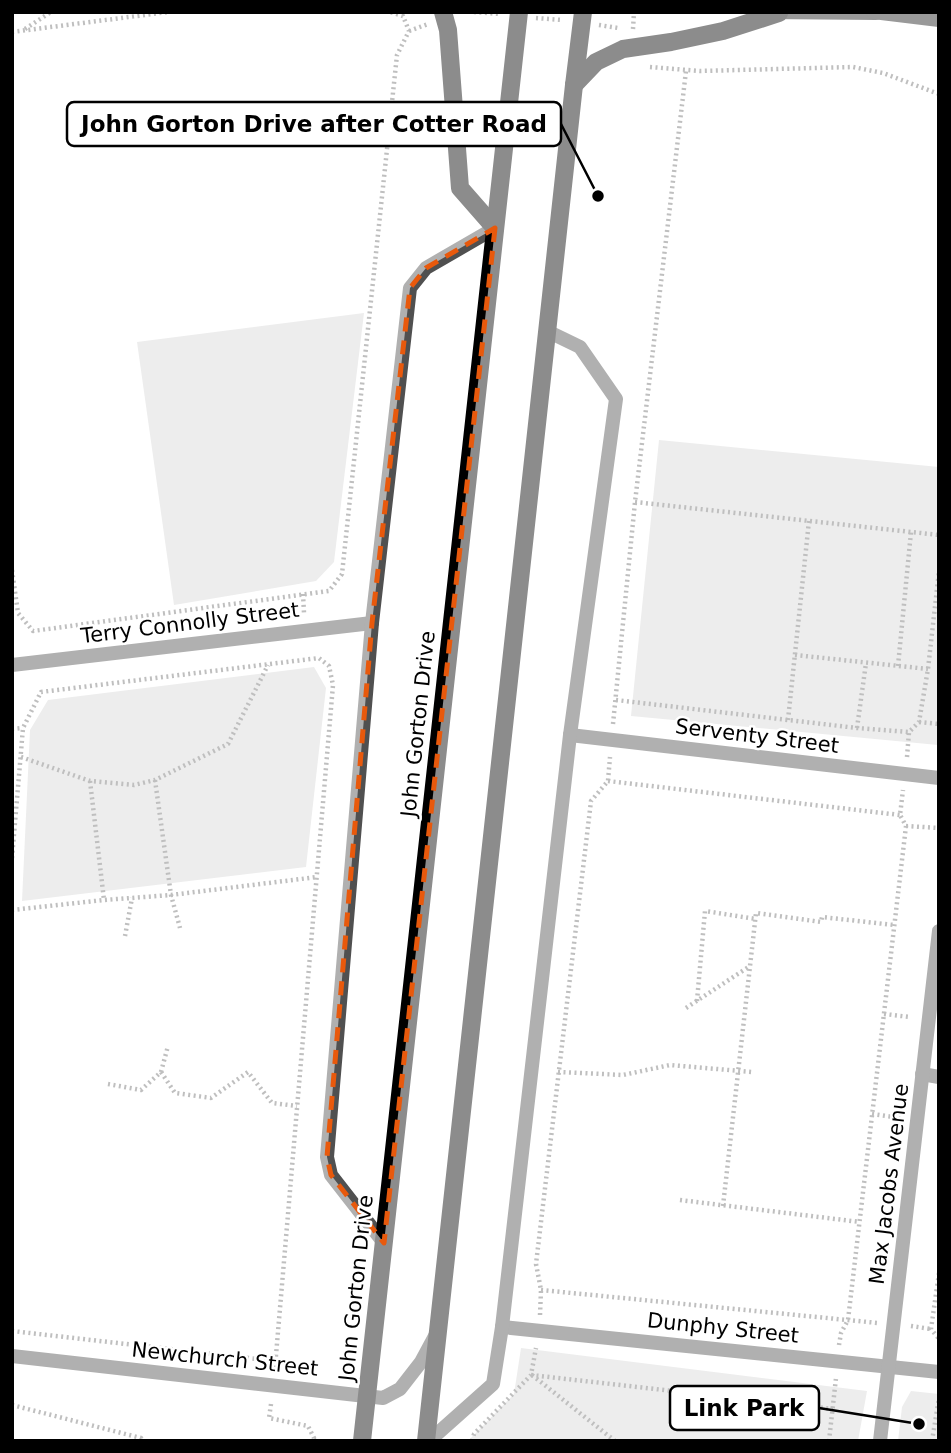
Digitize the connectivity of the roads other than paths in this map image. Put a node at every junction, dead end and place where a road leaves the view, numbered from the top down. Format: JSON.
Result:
{"nodes":[{"id":1,"x":443,"y":12,"type":"edge"},
{"id":2,"x":773,"y":13,"type":"edge"},
{"id":3,"x":875,"y":13,"type":"edge"},
{"id":4,"x":519,"y":14,"type":"edge"},
{"id":5,"x":583,"y":17,"type":"edge"},
{"id":6,"x":939,"y":20,"type":"edge"},
{"id":7,"x":574,"y":85,"type":"junction"},
{"id":8,"x":495,"y":228,"type":"junction"},
{"id":9,"x":547,"y":331,"type":"junction"},
{"id":10,"x":372,"y":623,"type":"junction"},
{"id":11,"x":12,"y":665,"type":"edge"},
{"id":12,"x":570,"y":735,"type":"junction"},
{"id":13,"x":939,"y":778,"type":"edge"},
{"id":14,"x":939,"y":931,"type":"edge"},
{"id":15,"x":922,"y":1074,"type":"junction"},
{"id":16,"x":939,"y":1077,"type":"edge"},
{"id":17,"x":384,"y":1243,"type":"junction"},
{"id":18,"x":502,"y":1326,"type":"junction"},
{"id":19,"x":439,"y":1328,"type":"junction"},
{"id":20,"x":12,"y":1356,"type":"edge"},
{"id":21,"x":889,"y":1367,"type":"junction"},
{"id":22,"x":939,"y":1372,"type":"edge"},
{"id":23,"x":367,"y":1396,"type":"junction"},
{"id":24,"x":362,"y":1441,"type":"edge"},
{"id":25,"x":428,"y":1441,"type":"edge"},
{"id":26,"x":880,"y":1441,"type":"edge"}],
"edges":[{"from":1,"to":8,"type":"main road"},
{"from":2,"to":3,"type":"main road"},
{"from":2,"to":7,"type":"main road"},
{"from":3,"to":6,"type":"main road"},
{"from":4,"to":8,"type":"main road","name":"John Gorton Drive"},
{"from":5,"to":7,"type":"main road"},
{"from":7,"to":9,"type":"main road"},
{"from":8,"to":10,"type":"street"},
{"from":8,"to":17,"type":"main road","name":"John Gorton Drive"},
{"from":9,"to":12,"type":"street"},
{"from":9,"to":19,"type":"main road"},
{"from":10,"to":11,"type":"street","name":"Terry Connolly Street"},
{"from":10,"to":17,"type":"street"},
{"from":12,"to":13,"type":"street","name":"Serventy Street"},
{"from":12,"to":18,"type":"street"},
{"from":14,"to":15,"type":"street","name":"Max Jacobs Avenue"},
{"from":15,"to":16,"type":"street"},
{"from":15,"to":21,"type":"street","name":"Max Jacobs Avenue"},
{"from":17,"to":23,"type":"main road","name":"John Gorton Drive"},
{"from":18,"to":21,"type":"street","name":"Dunphy Street"},
{"from":18,"to":25,"type":"street"},
{"from":19,"to":23,"type":"street","name":"Newchurch Street"},
{"from":19,"to":25,"type":"main road"},
{"from":20,"to":23,"type":"street","name":"Newchurch Street"},
{"from":21,"to":22,"type":"street","name":"Dunphy Street"},
{"from":21,"to":26,"type":"street","name":"Max Jacobs Avenue"},
{"from":23,"to":24,"type":"main road","name":"John Gorton Drive"}]}
